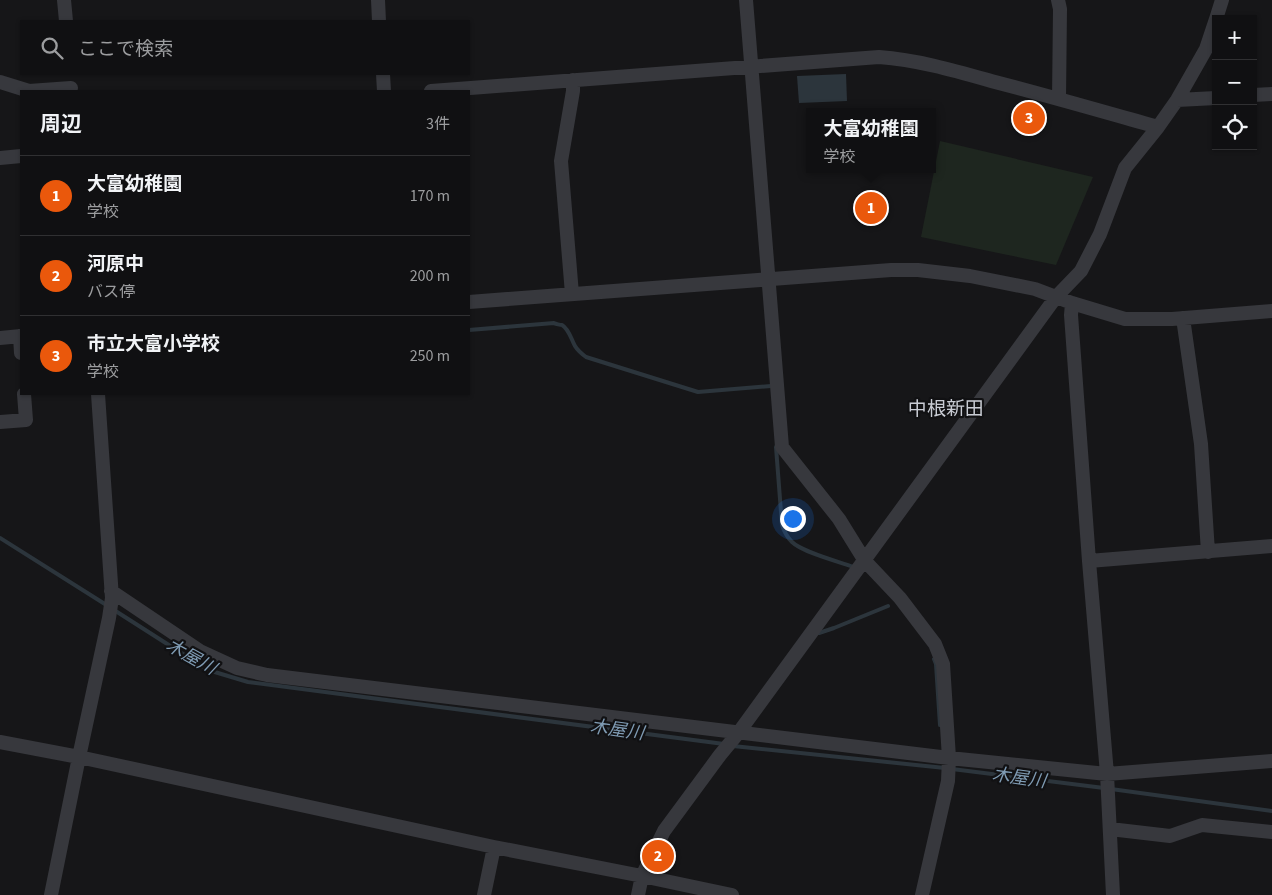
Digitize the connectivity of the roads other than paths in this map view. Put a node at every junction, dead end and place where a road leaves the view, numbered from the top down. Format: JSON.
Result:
{"nodes":[{"id":1,"x":64,"y":0,"type":"edge"},
{"id":2,"x":378,"y":0,"type":"edge"},
{"id":3,"x":746,"y":0,"type":"edge"},
{"id":4,"x":1058,"y":0,"type":"edge"},
{"id":5,"x":1222,"y":0,"type":"edge"},
{"id":6,"x":1217,"y":15,"type":"edge"},
{"id":7,"x":66,"y":20,"type":"edge"},
{"id":8,"x":379,"y":20,"type":"edge"},
{"id":9,"x":1212,"y":31,"type":"edge"},
{"id":10,"x":751,"y":66,"type":"junction"},
{"id":11,"x":383,"y":75,"type":"edge"},
{"id":12,"x":0,"y":82,"type":"edge"},
{"id":13,"x":71,"y":84,"type":"edge"},
{"id":14,"x":573,"y":85,"type":"junction"},
{"id":15,"x":26,"y":90,"type":"edge"},
{"id":16,"x":35,"y":90,"type":"edge"},
{"id":17,"x":384,"y":90,"type":"edge"},
{"id":18,"x":455,"y":90,"type":"edge"},
{"id":19,"x":1272,"y":94,"type":"edge"},
{"id":20,"x":1257,"y":95,"type":"edge"},
{"id":21,"x":1212,"y":98,"type":"edge"},
{"id":22,"x":1059,"y":99,"type":"junction"},
{"id":23,"x":1178,"y":100,"type":"junction"},
{"id":24,"x":1158,"y":128,"type":"junction"},
{"id":25,"x":20,"y":156,"type":"edge"},
{"id":26,"x":0,"y":158,"type":"edge"},
{"id":27,"x":768,"y":278,"type":"junction"},
{"id":28,"x":572,"y":294,"type":"junction"},
{"id":29,"x":1056,"y":297,"type":"junction"},
{"id":30,"x":470,"y":302,"type":"edge"},
{"id":31,"x":1072,"y":303,"type":"junction"},
{"id":32,"x":1272,"y":311,"type":"edge"},
{"id":33,"x":1183,"y":318,"type":"junction"},
{"id":34,"x":20,"y":336,"type":"edge"},
{"id":35,"x":0,"y":338,"type":"edge"},
{"id":36,"x":24,"y":395,"type":"edge"},
{"id":37,"x":98,"y":395,"type":"edge"},
{"id":38,"x":0,"y":422,"type":"edge"},
{"id":39,"x":1272,"y":546,"type":"edge"},
{"id":40,"x":1208,"y":552,"type":"junction"},
{"id":41,"x":865,"y":561,"type":"junction"},
{"id":42,"x":1089,"y":561,"type":"junction"},
{"id":43,"x":111,"y":594,"type":"junction"},
{"id":44,"x":739,"y":732,"type":"junction"},
{"id":45,"x":0,"y":742,"type":"edge"},
{"id":46,"x":79,"y":757,"type":"junction"},
{"id":47,"x":949,"y":758,"type":"junction"},
{"id":48,"x":1272,"y":762,"type":"edge"},
{"id":49,"x":1107,"y":774,"type":"junction"},
{"id":50,"x":1110,"y":829,"type":"junction"},
{"id":51,"x":1272,"y":832,"type":"edge"},
{"id":52,"x":494,"y":847,"type":"junction"},
{"id":53,"x":642,"y":876,"type":"junction"},
{"id":54,"x":51,"y":895,"type":"edge"},
{"id":55,"x":484,"y":895,"type":"edge"},
{"id":56,"x":638,"y":895,"type":"edge"},
{"id":57,"x":732,"y":895,"type":"edge"},
{"id":58,"x":922,"y":895,"type":"edge"},
{"id":59,"x":1113,"y":895,"type":"edge"}],
"edges":[{"from":1,"to":7,"type":"street"},
{"from":2,"to":8,"type":"street"},
{"from":3,"to":10,"type":"street"},
{"from":4,"to":22,"type":"street"},
{"from":5,"to":6,"type":"street"},
{"from":9,"to":23,"type":"street"},
{"from":10,"to":14,"type":"street"},
{"from":10,"to":22,"type":"street"},
{"from":10,"to":27,"type":"street"},
{"from":11,"to":17,"type":"street"},
{"from":12,"to":15,"type":"street"},
{"from":13,"to":16,"type":"street"},
{"from":14,"to":18,"type":"street"},
{"from":14,"to":28,"type":"street"},
{"from":19,"to":20,"type":"street"},
{"from":21,"to":23,"type":"street"},
{"from":22,"to":24,"type":"street"},
{"from":23,"to":24,"type":"street"},
{"from":24,"to":29,"type":"street"},
{"from":25,"to":26,"type":"street"},
{"from":27,"to":28,"type":"street"},
{"from":27,"to":29,"type":"street"},
{"from":27,"to":41,"type":"street"},
{"from":28,"to":30,"type":"street"},
{"from":29,"to":31,"type":"street"},
{"from":29,"to":41,"type":"street"},
{"from":31,"to":33,"type":"street"},
{"from":31,"to":42,"type":"street"},
{"from":32,"to":33,"type":"street"},
{"from":33,"to":40,"type":"street"},
{"from":34,"to":35,"type":"street"},
{"from":36,"to":38,"type":"street"},
{"from":37,"to":43,"type":"street"},
{"from":39,"to":40,"type":"street"},
{"from":40,"to":42,"type":"street"},
{"from":41,"to":44,"type":"street"},
{"from":41,"to":47,"type":"street"},
{"from":42,"to":49,"type":"street"},
{"from":43,"to":44,"type":"street"},
{"from":43,"to":46,"type":"street"},
{"from":44,"to":47,"type":"street"},
{"from":44,"to":53,"type":"street"},
{"from":45,"to":46,"type":"street"},
{"from":46,"to":52,"type":"street"},
{"from":46,"to":54,"type":"street"},
{"from":47,"to":49,"type":"street"},
{"from":47,"to":58,"type":"street"},
{"from":48,"to":49,"type":"street"},
{"from":49,"to":50,"type":"street"},
{"from":50,"to":51,"type":"street"},
{"from":50,"to":59,"type":"street"},
{"from":52,"to":53,"type":"street"},
{"from":52,"to":55,"type":"street"},
{"from":53,"to":56,"type":"street"},
{"from":53,"to":57,"type":"street"}]}
